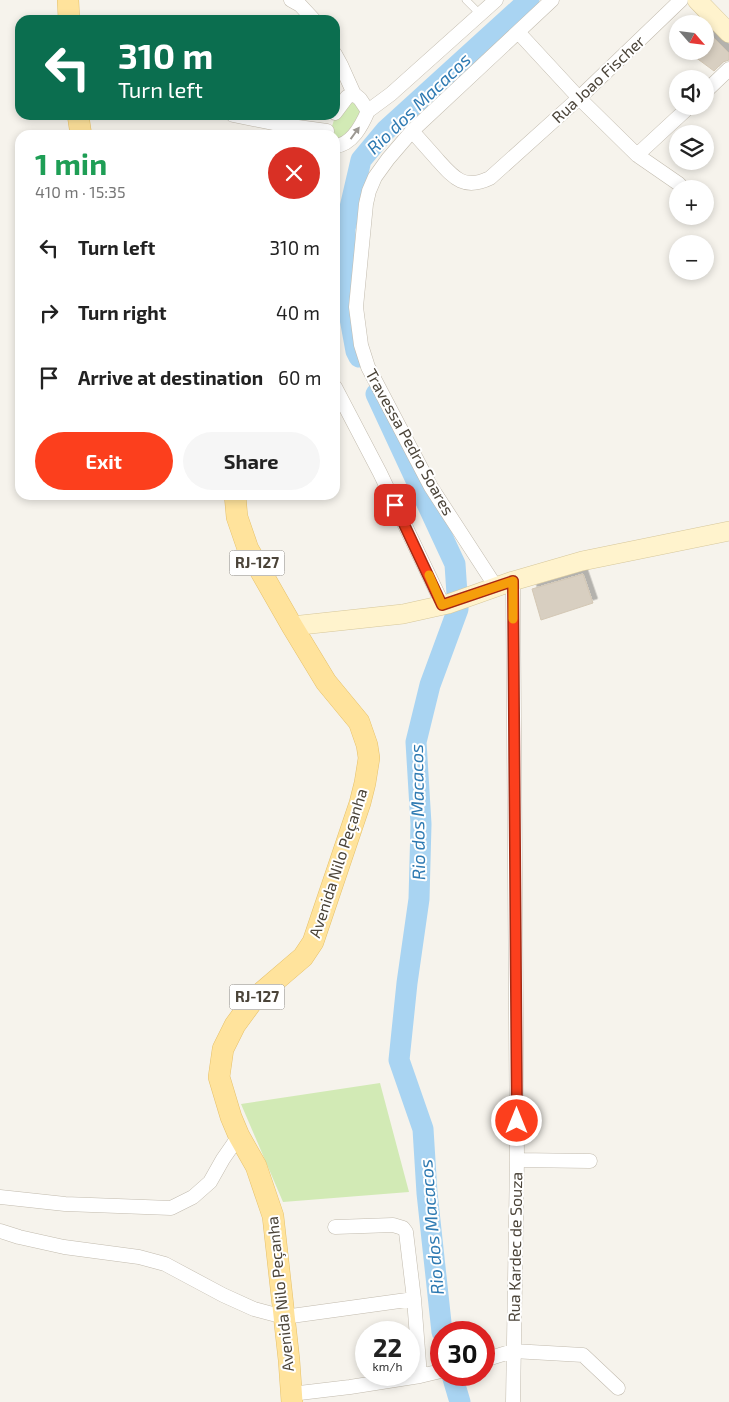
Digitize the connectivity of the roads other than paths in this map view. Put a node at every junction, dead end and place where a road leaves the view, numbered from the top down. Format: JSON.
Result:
{"nodes":[{"id":1,"x":68,"y":0,"type":"edge"},
{"id":2,"x":291,"y":0,"type":"edge"},
{"id":3,"x":466,"y":0,"type":"edge"},
{"id":4,"x":496,"y":0,"type":"edge"},
{"id":5,"x":552,"y":0,"type":"edge"},
{"id":6,"x":681,"y":0,"type":"edge"},
{"id":7,"x":697,"y":0,"type":"edge"},
{"id":8,"x":70,"y":15,"type":"edge"},
{"id":9,"x":309,"y":15,"type":"edge"},
{"id":10,"x":481,"y":15,"type":"junction"},
{"id":11,"x":518,"y":32,"type":"junction"},
{"id":12,"x":729,"y":33,"type":"edge"},
{"id":13,"x":340,"y":63,"type":"edge"},
{"id":14,"x":729,"y":69,"type":"edge"},
{"id":15,"x":714,"y":83,"type":"edge"},
{"id":16,"x":354,"y":94,"type":"junction"},
{"id":17,"x":579,"y":98,"type":"junction"},
{"id":18,"x":340,"y":106,"type":"edge"},
{"id":19,"x":368,"y":111,"type":"junction"},
{"id":20,"x":680,"y":115,"type":"edge"},
{"id":21,"x":258,"y":120,"type":"edge"},
{"id":22,"x":310,"y":130,"type":"edge"},
{"id":23,"x":412,"y":132,"type":"junction"},
{"id":24,"x":340,"y":146,"type":"edge"},
{"id":25,"x":637,"y":155,"type":"junction"},
{"id":26,"x":673,"y":180,"type":"edge"},
{"id":27,"x":340,"y":397,"type":"edge"},
{"id":28,"x":235,"y":500,"type":"edge"},
{"id":29,"x":729,"y":531,"type":"edge"},
{"id":30,"x":504,"y":584,"type":"junction"},
{"id":31,"x":452,"y":602,"type":"junction"},
{"id":32,"x":292,"y":626,"type":"junction"},
{"id":33,"x":239,"y":1136,"type":"junction"},
{"id":34,"x":517,"y":1160,"type":"junction"},
{"id":35,"x":590,"y":1161,"type":"dead end"},
{"id":36,"x":0,"y":1197,"type":"edge"},
{"id":37,"x":335,"y":1228,"type":"dead end"},
{"id":38,"x":0,"y":1231,"type":"edge"},
{"id":39,"x":414,"y":1299,"type":"junction"},
{"id":40,"x":284,"y":1317,"type":"junction"},
{"id":41,"x":416,"y":1321,"type":"edge"},
{"id":42,"x":513,"y":1351,"type":"junction"},
{"id":43,"x":495,"y":1357,"type":"edge"},
{"id":44,"x":430,"y":1373,"type":"edge"},
{"id":45,"x":420,"y":1376,"type":"edge"},
{"id":46,"x":356,"y":1386,"type":"edge"},
{"id":47,"x":618,"y":1388,"type":"dead end"},
{"id":48,"x":291,"y":1398,"type":"edge"},
{"id":49,"x":513,"y":1402,"type":"edge"}],
"edges":[{"from":1,"to":8,"type":"main road"},
{"from":2,"to":9,"type":"street"},
{"from":3,"to":10,"type":"lane"},
{"from":4,"to":10,"type":"street"},
{"from":5,"to":11,"type":"street","name":"Travessa Pedro Soares"},
{"from":6,"to":17,"type":"street","name":"Rua Joao Fischer"},
{"from":7,"to":12,"type":"street"},
{"from":10,"to":19,"type":"street"},
{"from":11,"to":17,"type":"street"},
{"from":11,"to":23,"type":"street","name":"Travessa Pedro Soares"},
{"from":13,"to":16,"type":"street"},
{"from":14,"to":15,"type":"street"},
{"from":16,"to":18,"type":"street"},
{"from":16,"to":19,"type":"street"},
{"from":17,"to":23,"type":"street","name":"Rua Joao Fischer"},
{"from":17,"to":25,"type":"street"},
{"from":24,"to":19,"type":"street","one_way":true},
{"from":20,"to":25,"type":"street"},
{"from":21,"to":22,"type":"street"},
{"from":23,"to":30,"type":"street","name":"Travessa Pedro Soares"},
{"from":25,"to":26,"type":"street"},
{"from":27,"to":31,"type":"street"},
{"from":28,"to":32,"type":"main road","name":"Avenida Nilo Peçanha","number":"RJ-127"},
{"from":29,"to":30,"type":"street"},
{"from":30,"to":31,"type":"street"},
{"from":30,"to":34,"type":"street","name":"Rua Kardec de Souza"},
{"from":31,"to":32,"type":"street"},
{"from":32,"to":33,"type":"main road","name":"Avenida Nilo Peçanha","number":"RJ-127"},
{"from":33,"to":36,"type":"street"},
{"from":33,"to":40,"type":"main road","name":"Avenida Nilo Peçanha","number":"RJ-127"},
{"from":34,"to":35,"type":"street"},
{"from":34,"to":42,"type":"street","name":"Rua Kardec de Souza"},
{"from":37,"to":39,"type":"street"},
{"from":38,"to":40,"type":"street"},
{"from":39,"to":40,"type":"street"},
{"from":39,"to":41,"type":"street"},
{"from":40,"to":48,"type":"main road","name":"Avenida Nilo Peçanha","number":"RJ-127"},
{"from":42,"to":43,"type":"street"},
{"from":42,"to":47,"type":"street"},
{"from":42,"to":49,"type":"street","name":"Rua Kardec de Souza"},
{"from":44,"to":45,"type":"street"},
{"from":46,"to":48,"type":"street"}]}
